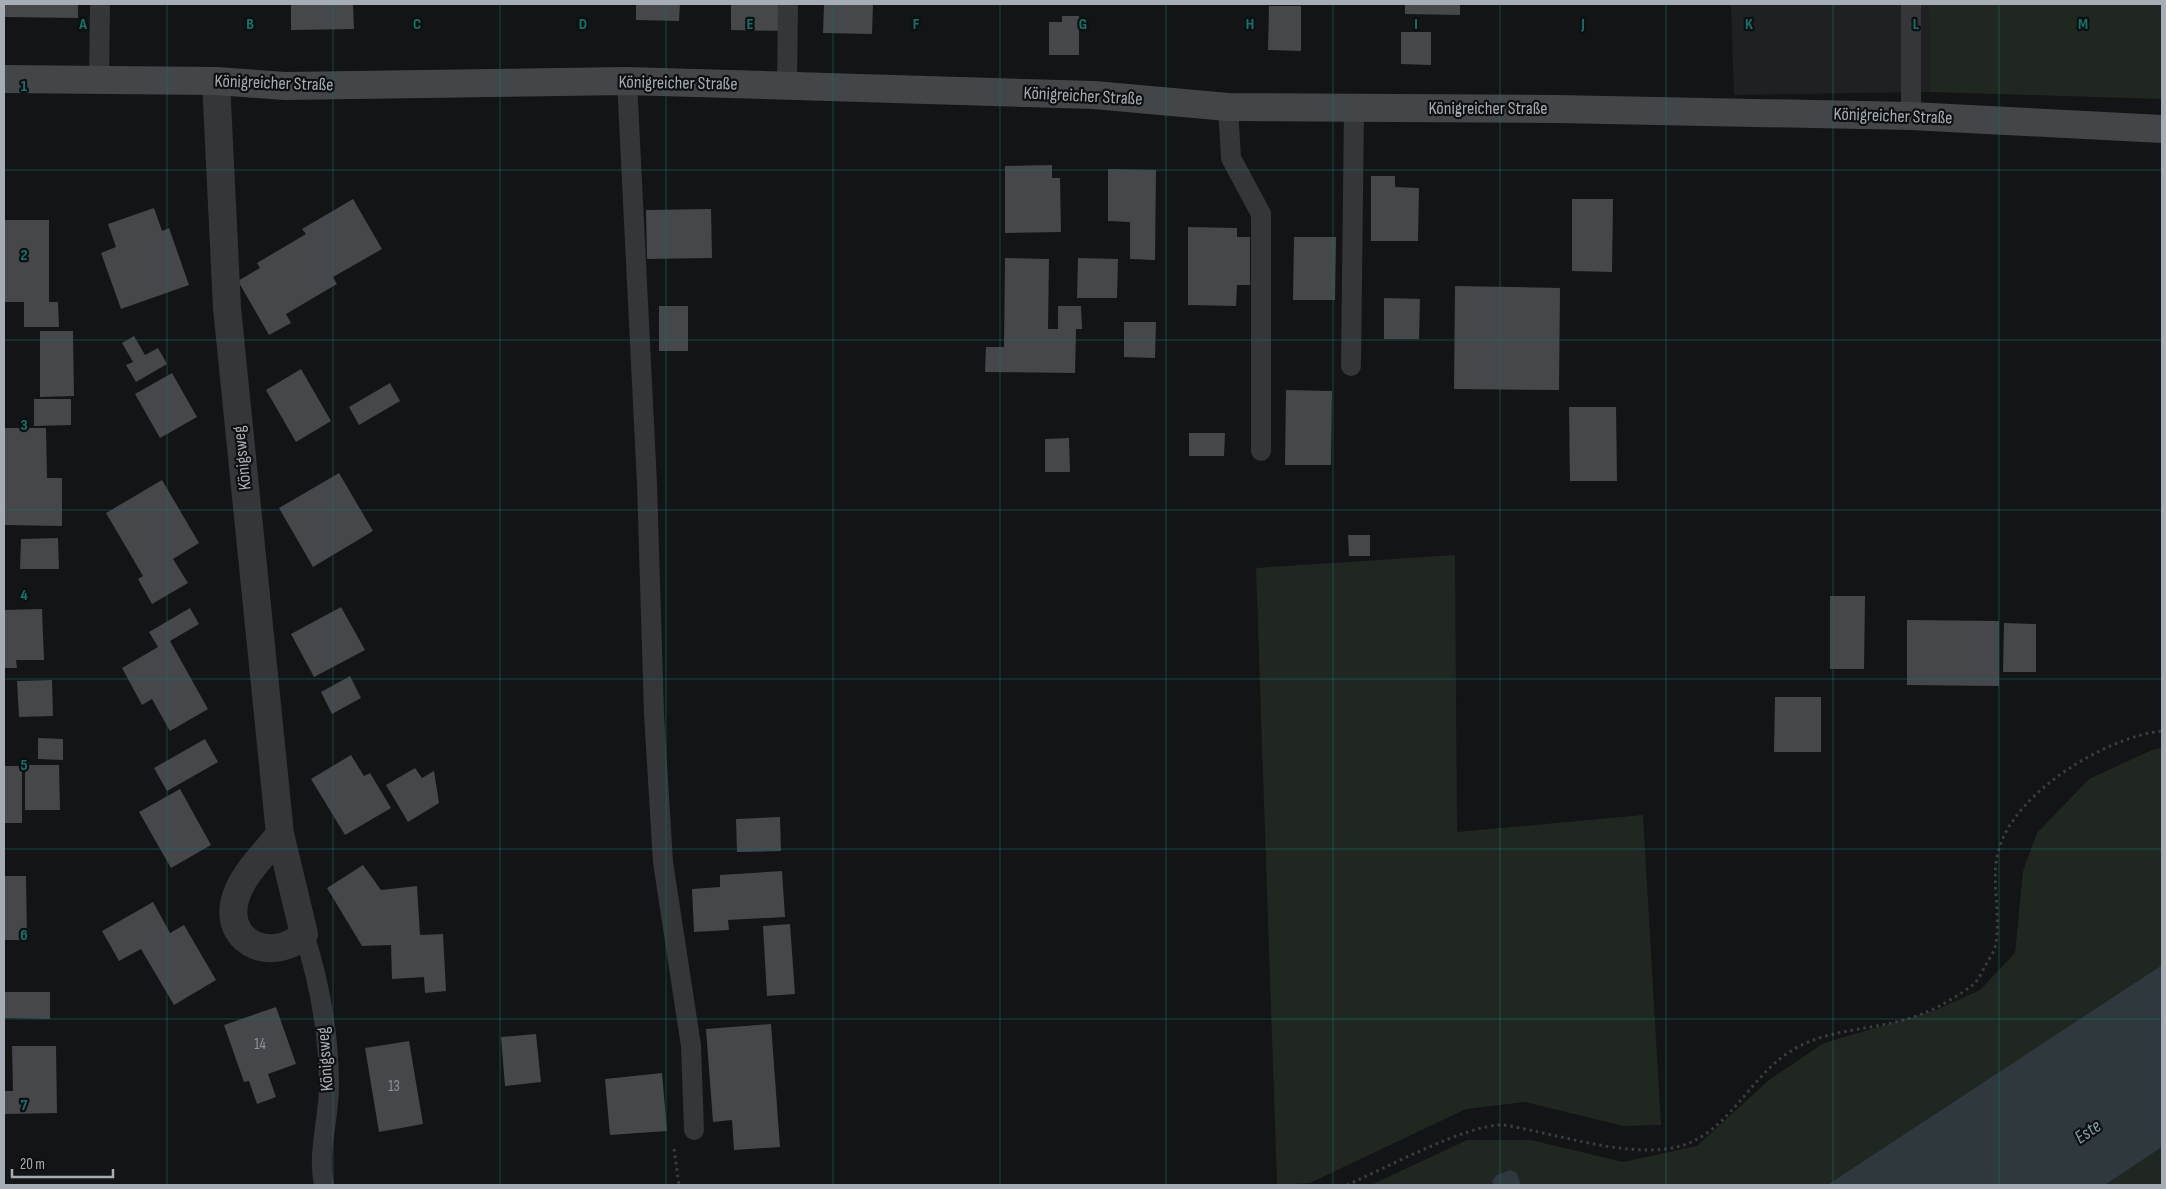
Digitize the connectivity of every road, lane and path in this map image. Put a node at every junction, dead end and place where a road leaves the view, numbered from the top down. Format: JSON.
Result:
{"nodes":[{"id":1,"x":100,"y":4,"type":"edge"},
{"id":2,"x":788,"y":4,"type":"edge"},
{"id":3,"x":1911,"y":4,"type":"edge"},
{"id":4,"x":4,"y":80,"type":"edge"},
{"id":5,"x":99,"y":81,"type":"junction"},
{"id":6,"x":216,"y":81,"type":"junction"},
{"id":7,"x":627,"y":81,"type":"junction"},
{"id":8,"x":787,"y":86,"type":"junction"},
{"id":9,"x":1228,"y":107,"type":"junction"},
{"id":10,"x":1354,"y":108,"type":"junction"},
{"id":11,"x":1911,"y":116,"type":"junction"},
{"id":12,"x":2162,"y":129,"type":"edge"},
{"id":13,"x":1351,"y":366,"type":"dead end"},
{"id":14,"x":1261,"y":451,"type":"dead end"},
{"id":15,"x":2162,"y":731,"type":"edge"},
{"id":16,"x":280,"y":834,"type":"junction"},
{"id":17,"x":304,"y":934,"type":"junction"},
{"id":18,"x":694,"y":1130,"type":"dead end"},
{"id":19,"x":673,"y":1140,"type":"dead end"},
{"id":20,"x":324,"y":1185,"type":"edge"},
{"id":21,"x":679,"y":1185,"type":"edge"},
{"id":22,"x":1347,"y":1185,"type":"edge"}],
"edges":[{"from":1,"to":5,"type":"lane"},
{"from":2,"to":8,"type":"lane"},
{"from":3,"to":11,"type":"lane"},
{"from":4,"to":5,"type":"street","name":"Königreicher Straße"},
{"from":5,"to":6,"type":"street","name":"Königreicher Straße"},
{"from":6,"to":7,"type":"street","name":"Königreicher Straße"},
{"from":6,"to":16,"type":"street","name":"Königsweg"},
{"from":7,"to":8,"type":"street","name":"Königreicher Straße"},
{"from":7,"to":18,"type":"lane"},
{"from":8,"to":9,"type":"street","name":"Königreicher Straße"},
{"from":9,"to":10,"type":"street","name":"Königreicher Straße"},
{"from":9,"to":14,"type":"lane"},
{"from":10,"to":11,"type":"street","name":"Königreicher Straße"},
{"from":10,"to":13,"type":"lane"},
{"from":11,"to":12,"type":"street","name":"Königreicher Straße"},
{"from":15,"to":22,"type":"path"},
{"from":16,"to":17,"type":"street","name":"Königsweg"},
{"from":16,"to":17,"type":"street"},
{"from":17,"to":20,"type":"lane","name":"Königsweg"},
{"from":19,"to":21,"type":"path"}]}
